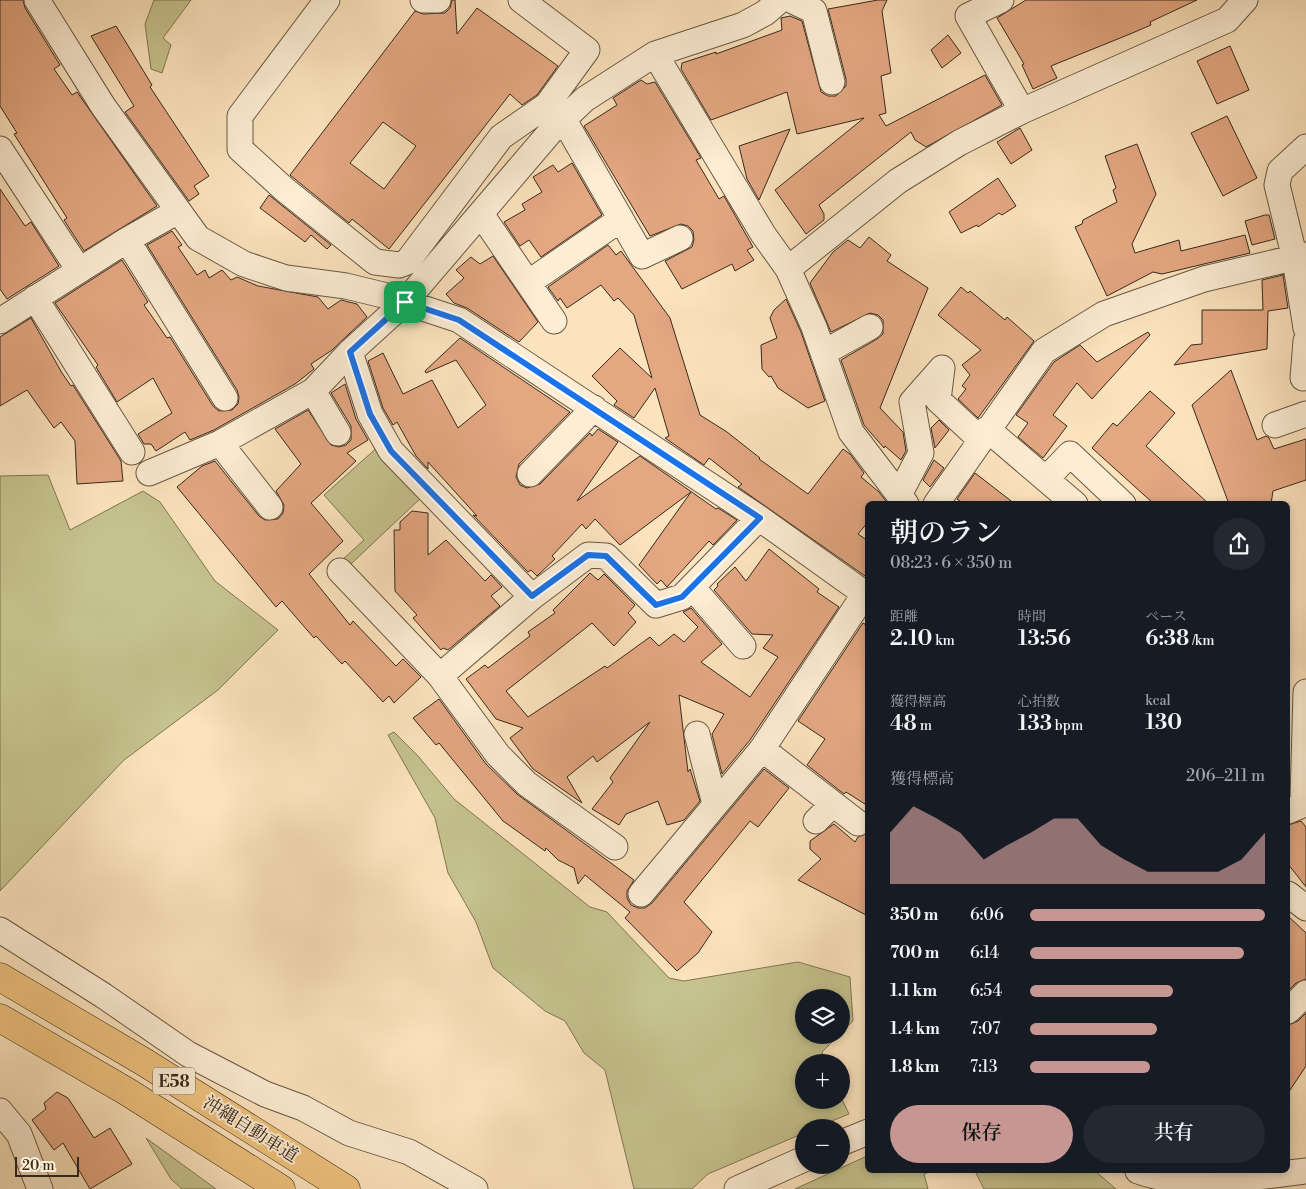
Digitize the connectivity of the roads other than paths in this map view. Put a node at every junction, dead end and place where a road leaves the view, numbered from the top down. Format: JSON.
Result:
{"nodes":[{"id":1,"x":37,"y":0,"type":"edge"},
{"id":2,"x":327,"y":0,"type":"edge"},
{"id":3,"x":423,"y":0,"type":"edge"},
{"id":4,"x":438,"y":0,"type":"edge"},
{"id":5,"x":521,"y":0,"type":"edge"},
{"id":6,"x":780,"y":0,"type":"edge"},
{"id":7,"x":791,"y":0,"type":"edge"},
{"id":8,"x":1001,"y":0,"type":"edge"},
{"id":9,"x":1245,"y":0,"type":"edge"},
{"id":10,"x":655,"y":54,"type":"junction"},
{"id":11,"x":832,"y":82,"type":"dead end"},
{"id":12,"x":1022,"y":111,"type":"junction"},
{"id":13,"x":564,"y":120,"type":"junction"},
{"id":14,"x":1306,"y":147,"type":"edge"},
{"id":15,"x":0,"y":149,"type":"edge"},
{"id":16,"x":178,"y":211,"type":"junction"},
{"id":17,"x":481,"y":214,"type":"junction"},
{"id":18,"x":621,"y":219,"type":"junction"},
{"id":19,"x":680,"y":238,"type":"dead end"},
{"id":20,"x":127,"y":240,"type":"junction"},
{"id":21,"x":1300,"y":257,"type":"edge"},
{"id":22,"x":788,"y":269,"type":"junction"},
{"id":23,"x":79,"y":270,"type":"junction"},
{"id":24,"x":528,"y":283,"type":"junction"},
{"id":25,"x":35,"y":298,"type":"junction"},
{"id":26,"x":405,"y":302,"type":"junction"},
{"id":27,"x":0,"y":320,"type":"edge"},
{"id":28,"x":554,"y":321,"type":"dead end"},
{"id":29,"x":870,"y":327,"type":"dead end"},
{"id":30,"x":1306,"y":328,"type":"edge"},
{"id":31,"x":1306,"y":341,"type":"edge"},
{"id":32,"x":350,"y":352,"type":"junction"},
{"id":33,"x":823,"y":353,"type":"junction"},
{"id":34,"x":1303,"y":378,"type":"dead end"},
{"id":35,"x":313,"y":391,"type":"junction"},
{"id":36,"x":224,"y":398,"type":"dead end"},
{"id":37,"x":594,"y":408,"type":"junction"},
{"id":38,"x":1306,"y":414,"type":"edge"},
{"id":39,"x":1275,"y":425,"type":"dead end"},
{"id":40,"x":338,"y":433,"type":"dead end"},
{"id":41,"x":984,"y":434,"type":"junction"},
{"id":42,"x":220,"y":443,"type":"junction"},
{"id":43,"x":132,"y":452,"type":"dead end"},
{"id":44,"x":148,"y":473,"type":"dead end"},
{"id":45,"x":530,"y":474,"type":"dead end"},
{"id":46,"x":1046,"y":479,"type":"junction"},
{"id":47,"x":902,"y":499,"type":"edge"},
{"id":48,"x":938,"y":501,"type":"edge"},
{"id":49,"x":1072,"y":501,"type":"edge"},
{"id":50,"x":1120,"y":501,"type":"edge"},
{"id":51,"x":270,"y":507,"type":"dead end"},
{"id":52,"x":760,"y":518,"type":"junction"},
{"id":53,"x":340,"y":571,"type":"dead end"},
{"id":54,"x":692,"y":587,"type":"junction"},
{"id":55,"x":865,"y":594,"type":"edge"},
{"id":56,"x":532,"y":596,"type":"junction"},
{"id":57,"x":865,"y":598,"type":"edge"},
{"id":58,"x":743,"y":646,"type":"dead end"},
{"id":59,"x":440,"y":676,"type":"junction"},
{"id":60,"x":1306,"y":692,"type":"edge"},
{"id":61,"x":697,"y":734,"type":"dead end"},
{"id":62,"x":762,"y":749,"type":"junction"},
{"id":63,"x":715,"y":804,"type":"junction"},
{"id":64,"x":833,"y":804,"type":"junction"},
{"id":65,"x":1290,"y":810,"type":"edge"},
{"id":66,"x":816,"y":821,"type":"dead end"},
{"id":67,"x":858,"y":823,"type":"dead end"},
{"id":68,"x":615,"y":848,"type":"dead end"},
{"id":69,"x":640,"y":894,"type":"dead end"},
{"id":70,"x":1290,"y":896,"type":"edge"},
{"id":71,"x":1306,"y":908,"type":"edge"},
{"id":72,"x":0,"y":930,"type":"edge"},
{"id":73,"x":0,"y":977,"type":"edge"},
{"id":74,"x":1306,"y":993,"type":"edge"},
{"id":75,"x":1290,"y":1009,"type":"edge"},
{"id":76,"x":0,"y":1018,"type":"edge"},
{"id":77,"x":0,"y":1111,"type":"edge"},
{"id":78,"x":865,"y":1133,"type":"edge"},
{"id":79,"x":850,"y":1139,"type":"edge"},
{"id":80,"x":795,"y":1163,"type":"edge"},
{"id":81,"x":1306,"y":1171,"type":"edge"},
{"id":82,"x":1144,"y":1173,"type":"edge"},
{"id":83,"x":1287,"y":1173,"type":"edge"},
{"id":84,"x":1290,"y":1173,"type":"edge"},
{"id":85,"x":40,"y":1189,"type":"edge"},
{"id":86,"x":281,"y":1189,"type":"edge"},
{"id":87,"x":346,"y":1189,"type":"edge"},
{"id":88,"x":475,"y":1189,"type":"edge"},
{"id":89,"x":737,"y":1189,"type":"edge"}],
"edges":[{"from":1,"to":16,"type":"street"},
{"from":2,"to":5,"type":"street"},
{"from":3,"to":4,"type":"street"},
{"from":6,"to":10,"type":"street"},
{"from":7,"to":11,"type":"street"},
{"from":8,"to":12,"type":"street"},
{"from":9,"to":12,"type":"street"},
{"from":10,"to":13,"type":"street"},
{"from":10,"to":22,"type":"street"},
{"from":12,"to":22,"type":"street"},
{"from":13,"to":17,"type":"street"},
{"from":13,"to":18,"type":"street"},
{"from":14,"to":21,"type":"street"},
{"from":15,"to":23,"type":"street"},
{"from":16,"to":20,"type":"street"},
{"from":16,"to":26,"type":"street"},
{"from":17,"to":24,"type":"street"},
{"from":17,"to":26,"type":"street"},
{"from":18,"to":19,"type":"street"},
{"from":18,"to":24,"type":"street"},
{"from":20,"to":23,"type":"street"},
{"from":20,"to":36,"type":"street"},
{"from":21,"to":30,"type":"street"},
{"from":21,"to":41,"type":"street"},
{"from":22,"to":33,"type":"street"},
{"from":23,"to":25,"type":"street"},
{"from":24,"to":28,"type":"street"},
{"from":25,"to":27,"type":"street"},
{"from":25,"to":43,"type":"street"},
{"from":26,"to":32,"type":"street"},
{"from":26,"to":37,"type":"street"},
{"from":29,"to":33,"type":"street"},
{"from":31,"to":34,"type":"street"},
{"from":32,"to":35,"type":"street"},
{"from":32,"to":56,"type":"street"},
{"from":33,"to":47,"type":"street"},
{"from":35,"to":40,"type":"street"},
{"from":35,"to":42,"type":"street"},
{"from":37,"to":45,"type":"street"},
{"from":37,"to":52,"type":"street"},
{"from":38,"to":39,"type":"street"},
{"from":41,"to":46,"type":"street"},
{"from":41,"to":47,"type":"street"},
{"from":41,"to":48,"type":"street"},
{"from":42,"to":44,"type":"street"},
{"from":42,"to":51,"type":"street"},
{"from":46,"to":49,"type":"street"},
{"from":46,"to":50,"type":"street"},
{"from":52,"to":54,"type":"street"},
{"from":52,"to":55,"type":"street"},
{"from":53,"to":59,"type":"street"},
{"from":54,"to":56,"type":"street"},
{"from":54,"to":58,"type":"street"},
{"from":56,"to":59,"type":"street"},
{"from":57,"to":62,"type":"street"},
{"from":59,"to":68,"type":"street"},
{"from":60,"to":65,"type":"street"},
{"from":61,"to":63,"type":"street"},
{"from":62,"to":63,"type":"street"},
{"from":62,"to":64,"type":"street"},
{"from":63,"to":69,"type":"street"},
{"from":64,"to":66,"type":"street"},
{"from":64,"to":67,"type":"street"},
{"from":70,"to":71,"type":"street"},
{"from":72,"to":88,"type":"street"},
{"from":73,"to":87,"type":"highway","name":"沖縄自動車道","number":"E58"},
{"from":74,"to":75,"type":"street"},
{"from":76,"to":86,"type":"highway","name":"沖縄自動車道","number":"E58"},
{"from":77,"to":85,"type":"street"},
{"from":78,"to":79,"type":"street"},
{"from":80,"to":89,"type":"street"},
{"from":81,"to":84,"type":"street"},
{"from":82,"to":83,"type":"street"}]}
